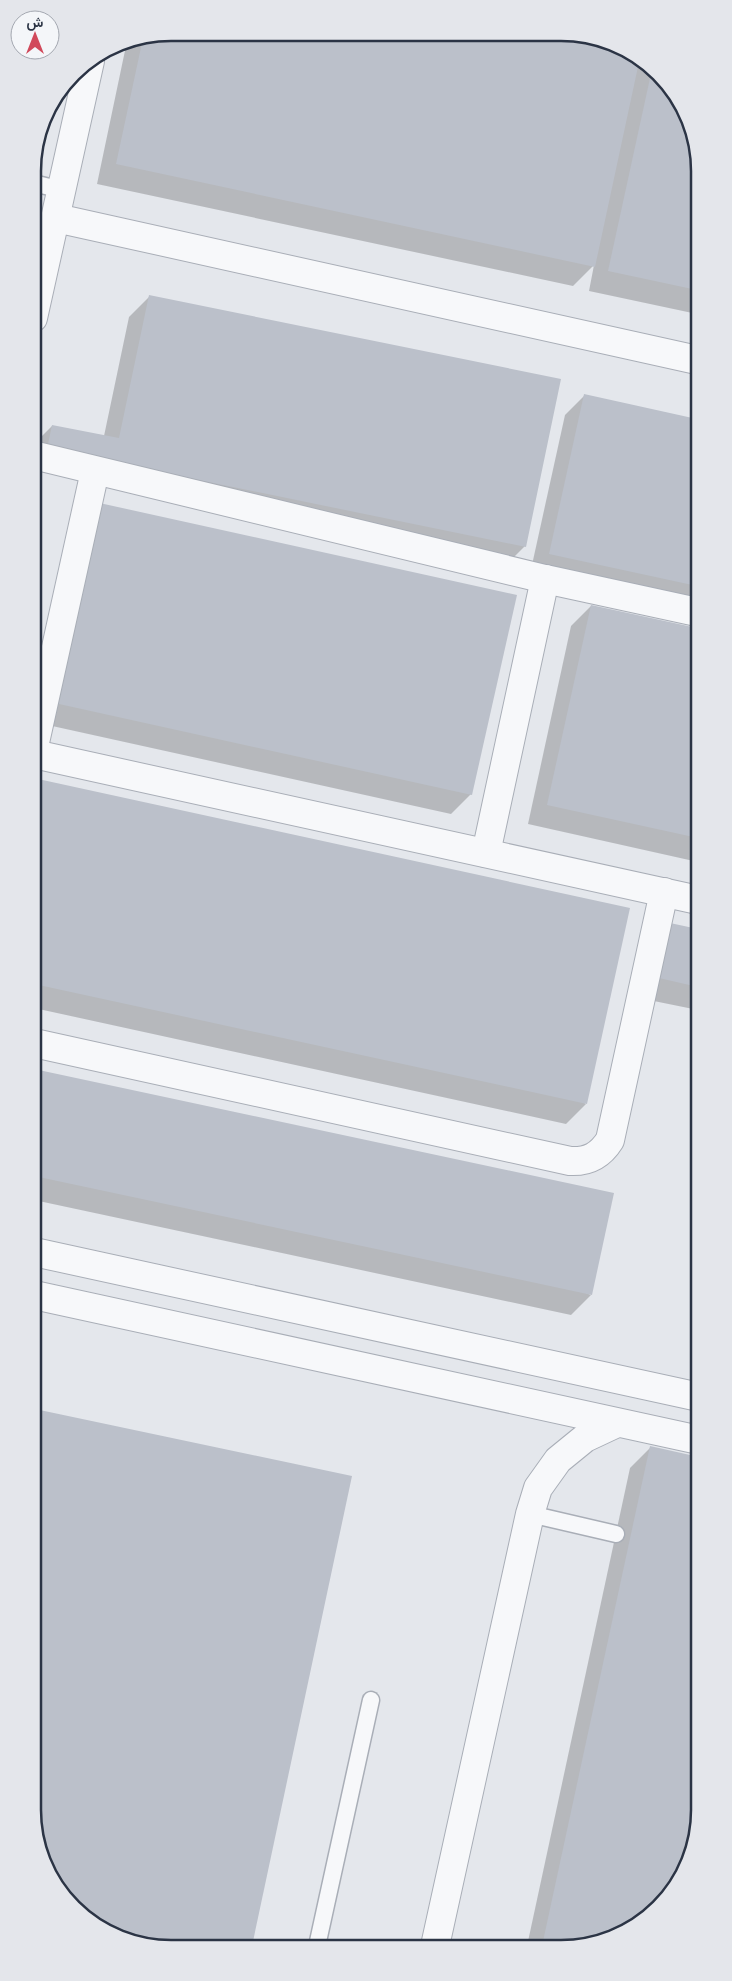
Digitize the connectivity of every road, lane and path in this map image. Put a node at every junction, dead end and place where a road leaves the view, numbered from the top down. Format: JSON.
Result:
{"nodes":[{"id":1,"x":88,"y":72,"type":"edge"},
{"id":2,"x":42,"y":185,"type":"edge"},
{"id":3,"x":62,"y":190,"type":"junction"},
{"id":4,"x":56,"y":218,"type":"junction"},
{"id":5,"x":42,"y":279,"type":"edge"},
{"id":6,"x":691,"y":359,"type":"edge"},
{"id":7,"x":42,"y":457,"type":"edge"},
{"id":8,"x":95,"y":471,"type":"junction"},
{"id":9,"x":545,"y":579,"type":"junction"},
{"id":10,"x":691,"y":610,"type":"edge"},
{"id":11,"x":42,"y":712,"type":"edge"},
{"id":12,"x":42,"y":756,"type":"edge"},
{"id":13,"x":486,"y":853,"type":"junction"},
{"id":14,"x":664,"y":892,"type":"junction"},
{"id":15,"x":691,"y":898,"type":"edge"},
{"id":16,"x":41,"y":1045,"type":"edge"},
{"id":17,"x":41,"y":1254,"type":"edge"},
{"id":18,"x":41,"y":1297,"type":"edge"},
{"id":19,"x":690,"y":1395,"type":"edge"},
{"id":20,"x":617,"y":1423,"type":"junction"},
{"id":21,"x":690,"y":1438,"type":"edge"},
{"id":22,"x":530,"y":1514,"type":"junction"},
{"id":23,"x":616,"y":1534,"type":"dead end"},
{"id":24,"x":371,"y":1700,"type":"dead end"},
{"id":25,"x":318,"y":1940,"type":"edge"},
{"id":26,"x":437,"y":1940,"type":"edge"}],
"edges":[{"from":1,"to":3,"type":"street"},
{"from":2,"to":3,"type":"lane"},
{"from":3,"to":4,"type":"street"},
{"from":4,"to":5,"type":"street"},
{"from":4,"to":6,"type":"street"},
{"from":7,"to":8,"type":"street"},
{"from":8,"to":9,"type":"street"},
{"from":8,"to":11,"type":"street"},
{"from":9,"to":10,"type":"street"},
{"from":9,"to":13,"type":"street"},
{"from":12,"to":13,"type":"street"},
{"from":13,"to":14,"type":"street"},
{"from":14,"to":15,"type":"street"},
{"from":14,"to":16,"type":"street"},
{"from":17,"to":19,"type":"street"},
{"from":18,"to":20,"type":"street"},
{"from":20,"to":21,"type":"street"},
{"from":20,"to":22,"type":"street"},
{"from":22,"to":23,"type":"lane"},
{"from":22,"to":26,"type":"street"},
{"from":24,"to":25,"type":"lane"}]}
